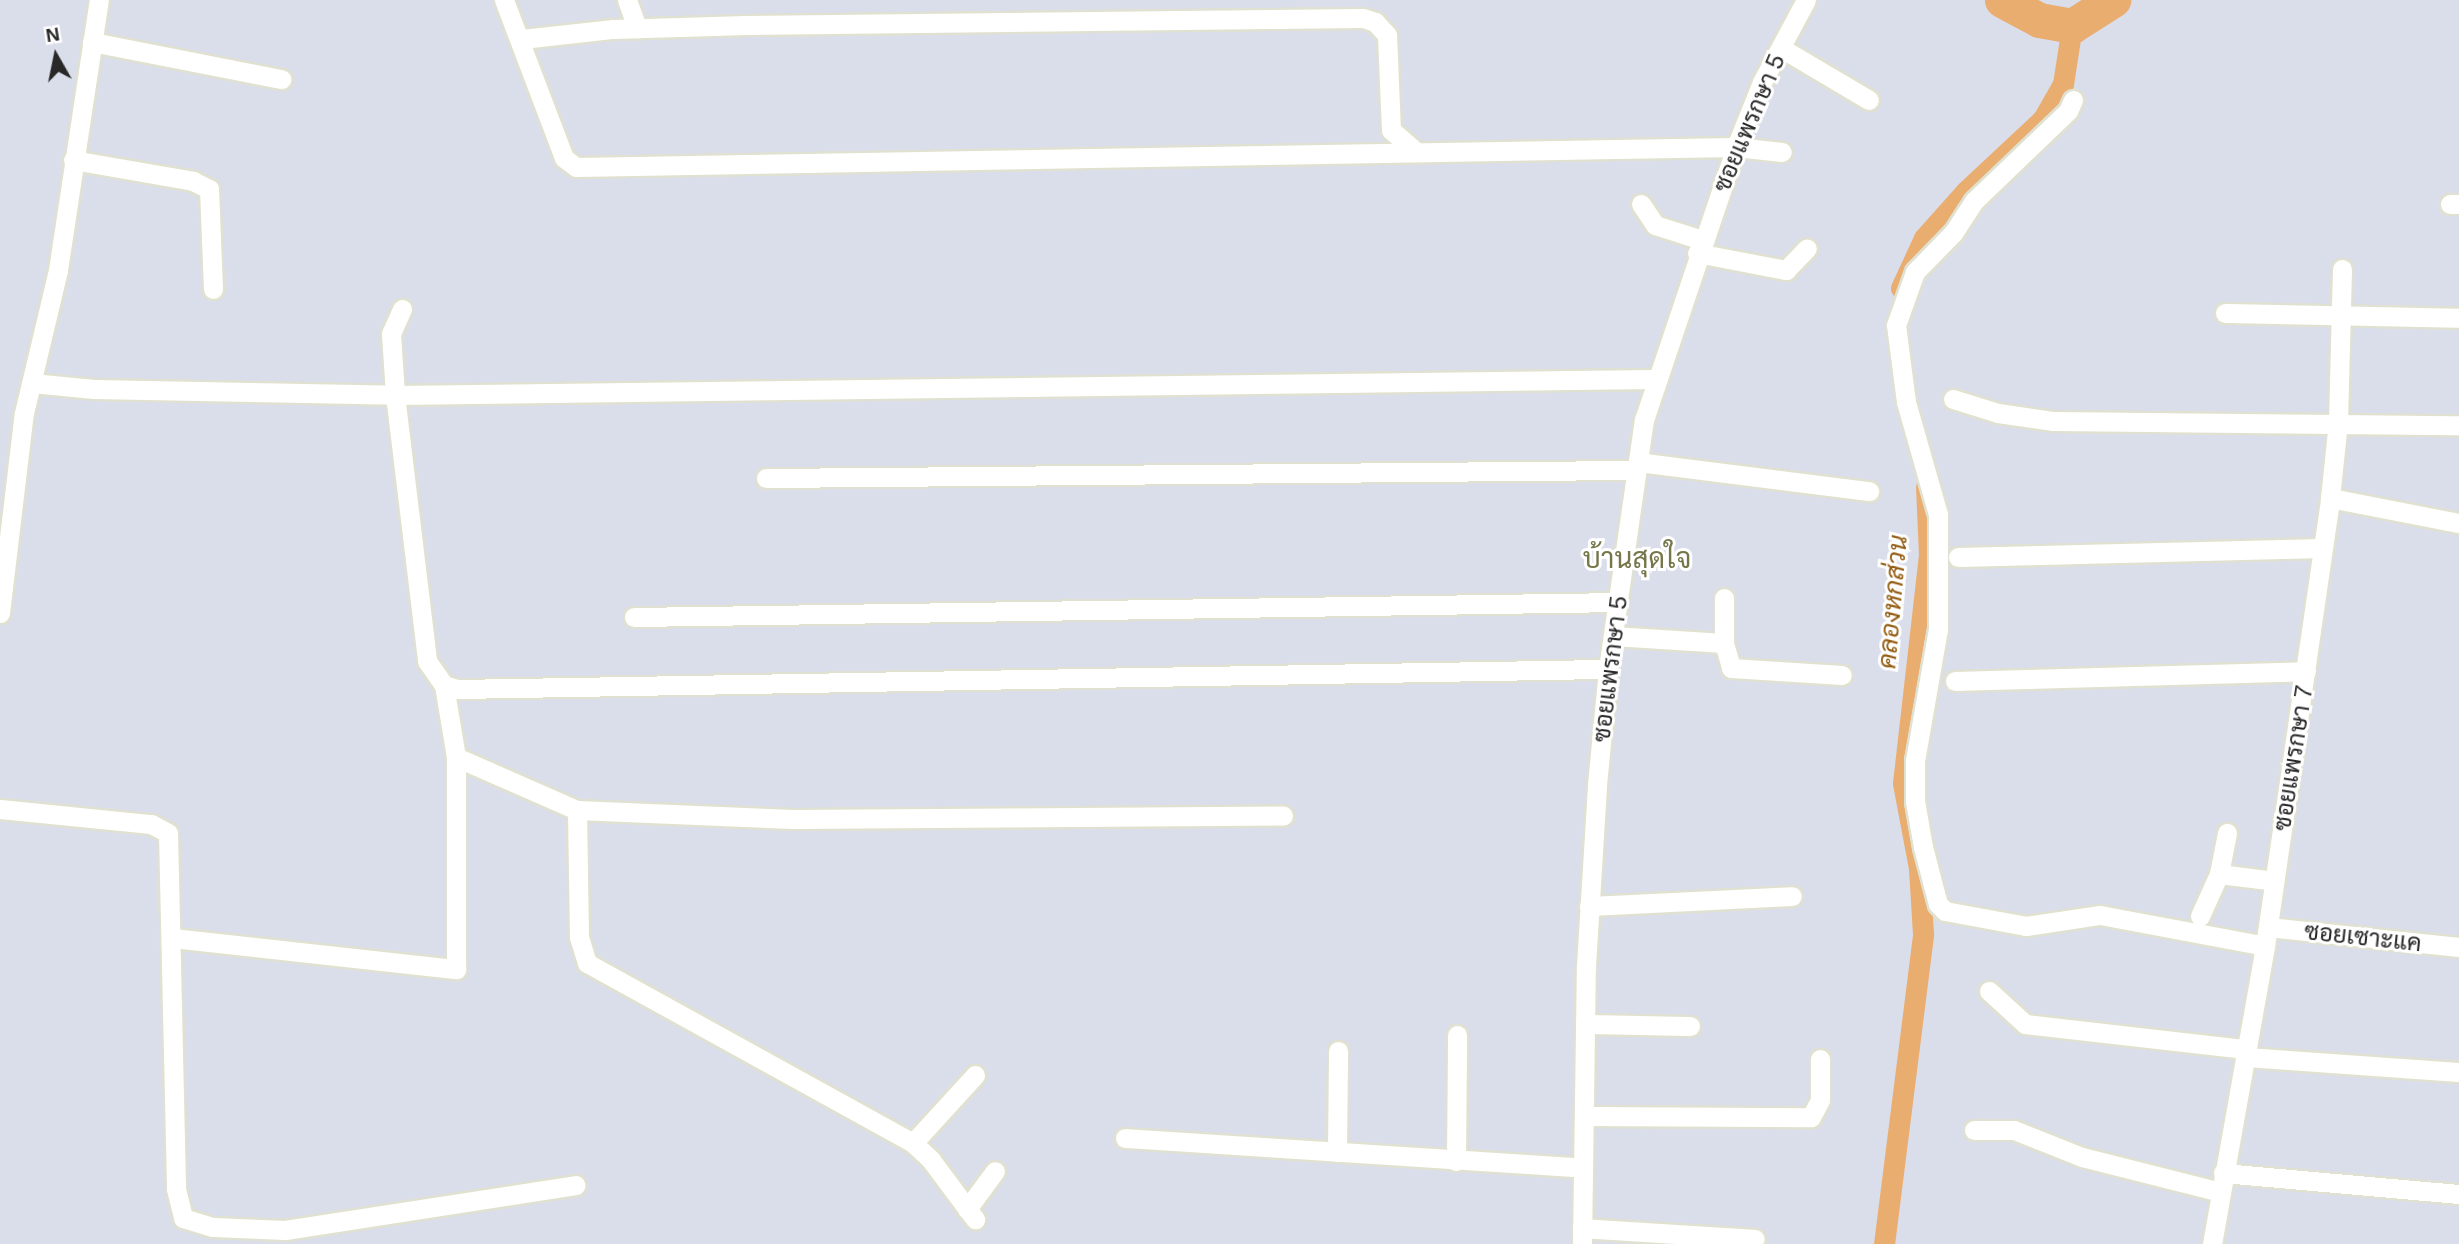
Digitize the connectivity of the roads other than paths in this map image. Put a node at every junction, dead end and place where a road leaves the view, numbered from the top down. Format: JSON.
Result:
{"nodes":[{"id":1,"x":99,"y":0,"type":"edge"},
{"id":2,"x":504,"y":0,"type":"edge"},
{"id":3,"x":627,"y":0,"type":"edge"},
{"id":4,"x":1806,"y":0,"type":"edge"},
{"id":5,"x":636,"y":28,"type":"junction"},
{"id":6,"x":522,"y":39,"type":"junction"},
{"id":7,"x":92,"y":42,"type":"junction"},
{"id":8,"x":1781,"y":48,"type":"junction"},
{"id":9,"x":281,"y":79,"type":"dead end"},
{"id":10,"x":1869,"y":100,"type":"dead end"},
{"id":11,"x":2073,"y":100,"type":"dead end"},
{"id":12,"x":1736,"y":147,"type":"junction"},
{"id":13,"x":1415,"y":151,"type":"junction"},
{"id":14,"x":1782,"y":152,"type":"dead end"},
{"id":15,"x":74,"y":160,"type":"junction"},
{"id":16,"x":1641,"y":204,"type":"dead end"},
{"id":17,"x":1700,"y":246,"type":"junction"},
{"id":18,"x":1807,"y":247,"type":"dead end"},
{"id":19,"x":2342,"y":268,"type":"dead end"},
{"id":20,"x":213,"y":289,"type":"dead end"},
{"id":21,"x":401,"y":310,"type":"dead end"},
{"id":22,"x":2225,"y":313,"type":"dead end"},
{"id":23,"x":2341,"y":316,"type":"junction"},
{"id":24,"x":2459,"y":318,"type":"edge"},
{"id":25,"x":1654,"y":379,"type":"junction"},
{"id":26,"x":32,"y":383,"type":"junction"},
{"id":27,"x":396,"y":395,"type":"junction"},
{"id":28,"x":1953,"y":399,"type":"dead end"},
{"id":29,"x":2338,"y":422,"type":"junction"},
{"id":30,"x":2459,"y":425,"type":"edge"},
{"id":31,"x":1637,"y":466,"type":"junction"},
{"id":32,"x":766,"y":478,"type":"dead end"},
{"id":33,"x":1869,"y":491,"type":"dead end"},
{"id":34,"x":2330,"y":498,"type":"junction"},
{"id":35,"x":2459,"y":523,"type":"edge"},
{"id":36,"x":2323,"y":548,"type":"junction"},
{"id":37,"x":1958,"y":556,"type":"dead end"},
{"id":38,"x":1724,"y":598,"type":"dead end"},
{"id":39,"x":1617,"y":602,"type":"junction"},
{"id":40,"x":0,"y":612,"type":"edge"},
{"id":41,"x":634,"y":617,"type":"dead end"},
{"id":42,"x":1612,"y":636,"type":"junction"},
{"id":43,"x":1724,"y":643,"type":"junction"},
{"id":44,"x":1608,"y":669,"type":"junction"},
{"id":45,"x":2306,"y":671,"type":"junction"},
{"id":46,"x":1842,"y":675,"type":"dead end"},
{"id":47,"x":1955,"y":681,"type":"dead end"},
{"id":48,"x":444,"y":685,"type":"junction"},
{"id":49,"x":456,"y":757,"type":"junction"},
{"id":50,"x":0,"y":809,"type":"edge"},
{"id":51,"x":577,"y":810,"type":"junction"},
{"id":52,"x":1283,"y":816,"type":"dead end"},
{"id":53,"x":2227,"y":833,"type":"dead end"},
{"id":54,"x":2219,"y":874,"type":"junction"},
{"id":55,"x":2275,"y":881,"type":"junction"},
{"id":56,"x":1792,"y":896,"type":"dead end"},
{"id":57,"x":1589,"y":906,"type":"junction"},
{"id":58,"x":2200,"y":916,"type":"dead end"},
{"id":59,"x":2266,"y":937,"type":"junction"},
{"id":60,"x":173,"y":938,"type":"junction"},
{"id":61,"x":2459,"y":947,"type":"edge"},
{"id":62,"x":1989,"y":991,"type":"dead end"},
{"id":63,"x":1585,"y":1024,"type":"junction"},
{"id":64,"x":1690,"y":1026,"type":"dead end"},
{"id":65,"x":1457,"y":1035,"type":"dead end"},
{"id":66,"x":1338,"y":1051,"type":"dead end"},
{"id":67,"x":2245,"y":1053,"type":"junction"},
{"id":68,"x":1820,"y":1059,"type":"dead end"},
{"id":69,"x":2459,"y":1072,"type":"edge"},
{"id":70,"x":975,"y":1075,"type":"dead end"},
{"id":71,"x":1584,"y":1116,"type":"junction"},
{"id":72,"x":1974,"y":1130,"type":"dead end"},
{"id":73,"x":918,"y":1137,"type":"junction"},
{"id":74,"x":1125,"y":1138,"type":"dead end"},
{"id":75,"x":1337,"y":1152,"type":"junction"},
{"id":76,"x":1456,"y":1161,"type":"junction"},
{"id":77,"x":1583,"y":1168,"type":"junction"},
{"id":78,"x":995,"y":1171,"type":"dead end"},
{"id":79,"x":2222,"y":1182,"type":"junction"},
{"id":80,"x":576,"y":1185,"type":"dead end"},
{"id":81,"x":2459,"y":1194,"type":"edge"},
{"id":82,"x":1582,"y":1236,"type":"edge"},
{"id":83,"x":1755,"y":1239,"type":"dead end"},
{"id":84,"x":2212,"y":1244,"type":"edge"}],
"edges":[{"from":1,"to":7,"type":"street"},
{"from":2,"to":6,"type":"street"},
{"from":3,"to":5,"type":"street"},
{"from":4,"to":8,"type":"street","name":"ซอยแพรกษา 5"},
{"from":5,"to":6,"type":"street"},
{"from":5,"to":13,"type":"street"},
{"from":6,"to":13,"type":"street"},
{"from":7,"to":9,"type":"street"},
{"from":7,"to":15,"type":"street"},
{"from":8,"to":10,"type":"street"},
{"from":8,"to":12,"type":"street","name":"ซอยแพรกษา 5"},
{"from":11,"to":59,"type":"street","name":"ซอยเซาะแค"},
{"from":12,"to":13,"type":"street"},
{"from":12,"to":14,"type":"street"},
{"from":12,"to":17,"type":"street","name":"ซอยแพรกษา 5"},
{"from":15,"to":20,"type":"street"},
{"from":15,"to":26,"type":"street"},
{"from":16,"to":17,"type":"street"},
{"from":17,"to":18,"type":"street"},
{"from":17,"to":25,"type":"street","name":"ซอยแพรกษา 5"},
{"from":19,"to":23,"type":"street","name":"ซอยแพรกษา 7"},
{"from":21,"to":27,"type":"street"},
{"from":22,"to":23,"type":"street"},
{"from":23,"to":24,"type":"street"},
{"from":23,"to":29,"type":"street","name":"ซอยแพรกษา 7"},
{"from":25,"to":27,"type":"street"},
{"from":25,"to":31,"type":"street","name":"ซอยแพรกษา 5"},
{"from":26,"to":27,"type":"street"},
{"from":26,"to":40,"type":"street"},
{"from":27,"to":48,"type":"street"},
{"from":28,"to":29,"type":"street"},
{"from":29,"to":30,"type":"street"},
{"from":29,"to":34,"type":"street","name":"ซอยแพรกษา 7"},
{"from":31,"to":32,"type":"street"},
{"from":31,"to":33,"type":"street"},
{"from":31,"to":39,"type":"street","name":"ซอยแพรกษา 5"},
{"from":34,"to":35,"type":"street"},
{"from":34,"to":36,"type":"street","name":"ซอยแพรกษา 7"},
{"from":36,"to":37,"type":"street"},
{"from":36,"to":45,"type":"street","name":"ซอยแพรกษา 7"},
{"from":38,"to":43,"type":"street"},
{"from":39,"to":41,"type":"street"},
{"from":39,"to":42,"type":"street","name":"ซอยแพรกษา 5"},
{"from":42,"to":43,"type":"street"},
{"from":42,"to":44,"type":"street","name":"ซอยแพรกษา 5"},
{"from":43,"to":46,"type":"street"},
{"from":44,"to":48,"type":"street"},
{"from":44,"to":57,"type":"street","name":"ซอยแพรกษา 5"},
{"from":45,"to":47,"type":"street"},
{"from":45,"to":55,"type":"street","name":"ซอยแพรกษา 7"},
{"from":48,"to":49,"type":"street"},
{"from":49,"to":51,"type":"street"},
{"from":49,"to":60,"type":"street"},
{"from":50,"to":60,"type":"street"},
{"from":51,"to":52,"type":"street"},
{"from":51,"to":73,"type":"street"},
{"from":53,"to":54,"type":"street"},
{"from":54,"to":55,"type":"street"},
{"from":54,"to":58,"type":"street"},
{"from":55,"to":59,"type":"street","name":"ซอยแพรกษา 7"},
{"from":56,"to":57,"type":"street"},
{"from":57,"to":63,"type":"street","name":"ซอยแพรกษา 5"},
{"from":59,"to":61,"type":"street","name":"ซอยเซาะแค"},
{"from":59,"to":67,"type":"street","name":"ซอยแพรกษา 7"},
{"from":60,"to":80,"type":"street"},
{"from":62,"to":67,"type":"street"},
{"from":63,"to":64,"type":"street"},
{"from":63,"to":71,"type":"street","name":"ซอยแพรกษา 5"},
{"from":65,"to":76,"type":"street"},
{"from":66,"to":75,"type":"street"},
{"from":67,"to":69,"type":"street"},
{"from":67,"to":79,"type":"street","name":"ซอยแพรกษา 7"},
{"from":68,"to":71,"type":"street"},
{"from":70,"to":73,"type":"street"},
{"from":71,"to":77,"type":"street","name":"ซอยแพรกษา 5"},
{"from":72,"to":79,"type":"street"},
{"from":73,"to":78,"type":"street"},
{"from":74,"to":75,"type":"street"},
{"from":75,"to":76,"type":"street"},
{"from":76,"to":77,"type":"street"},
{"from":77,"to":82,"type":"street","name":"ซอยแพรกษา 5"},
{"from":79,"to":81,"type":"street"},
{"from":79,"to":84,"type":"street","name":"ซอยแพรกษา 7"},
{"from":82,"to":83,"type":"street"}]}
